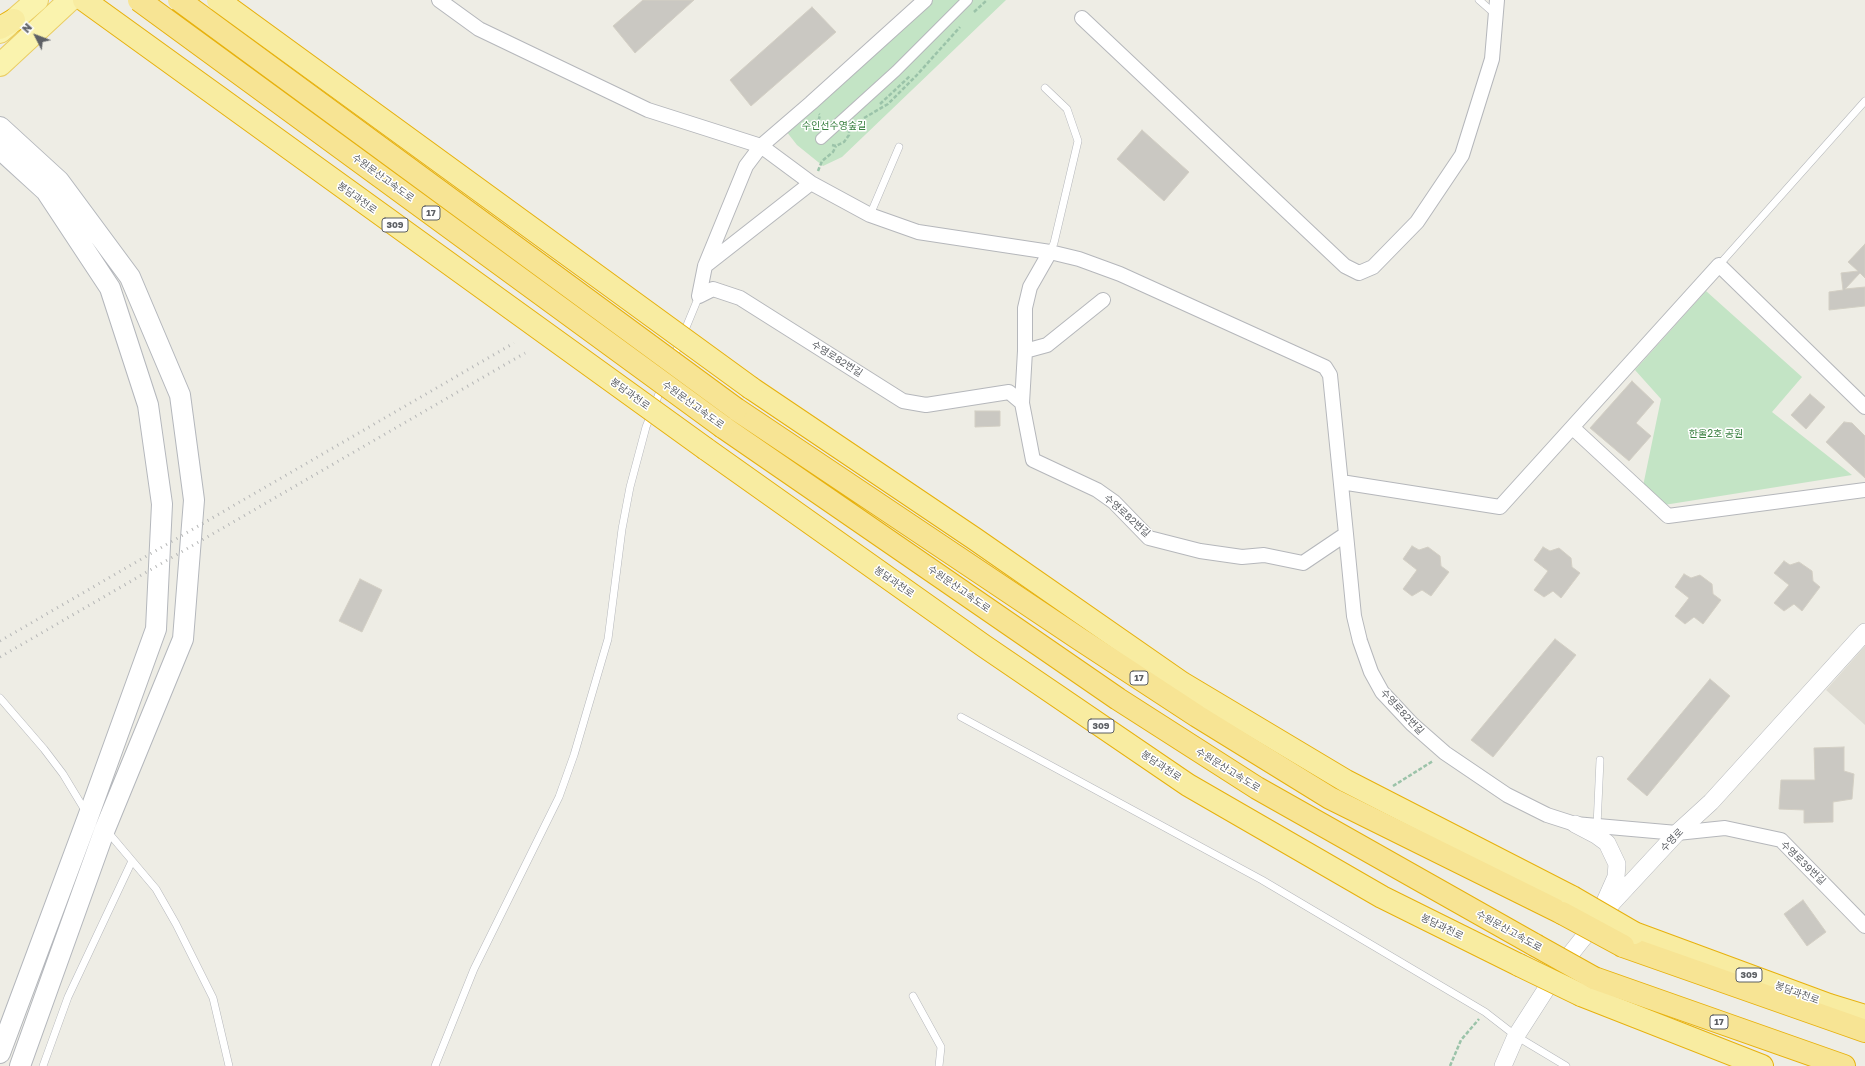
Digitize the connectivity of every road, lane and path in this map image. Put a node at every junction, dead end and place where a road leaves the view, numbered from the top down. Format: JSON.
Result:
{"nodes":[{"id":1,"x":37,"y":0,"type":"edge"},
{"id":2,"x":70,"y":0,"type":"edge"},
{"id":3,"x":84,"y":0,"type":"edge"},
{"id":4,"x":139,"y":0,"type":"edge"},
{"id":5,"x":179,"y":0,"type":"edge"},
{"id":6,"x":218,"y":0,"type":"edge"},
{"id":7,"x":439,"y":0,"type":"edge"},
{"id":8,"x":925,"y":0,"type":"edge"},
{"id":9,"x":966,"y":0,"type":"edge"},
{"id":10,"x":987,"y":0,"type":"edge"},
{"id":11,"x":1479,"y":0,"type":"edge"},
{"id":12,"x":1497,"y":0,"type":"edge"},
{"id":13,"x":972,"y":14,"type":"dead end"},
{"id":14,"x":1496,"y":16,"type":"junction"},
{"id":15,"x":1082,"y":18,"type":"dead end"},
{"id":16,"x":962,"y":24,"type":"dead end"},
{"id":17,"x":5,"y":27,"type":"edge"},
{"id":18,"x":0,"y":65,"type":"edge"},
{"id":19,"x":1045,"y":88,"type":"dead end"},
{"id":20,"x":1865,"y":101,"type":"edge"},
{"id":21,"x":862,"y":120,"type":"dead end"},
{"id":22,"x":0,"y":127,"type":"edge"},
{"id":23,"x":821,"y":139,"type":"dead end"},
{"id":24,"x":761,"y":146,"type":"junction"},
{"id":25,"x":836,"y":146,"type":"dead end"},
{"id":26,"x":899,"y":147,"type":"dead end"},
{"id":27,"x":0,"y":149,"type":"edge"},
{"id":28,"x":814,"y":178,"type":"junction"},
{"id":29,"x":870,"y":215,"type":"junction"},
{"id":30,"x":1050,"y":252,"type":"junction"},
{"id":31,"x":1719,"y":265,"type":"junction"},
{"id":32,"x":705,"y":266,"type":"junction"},
{"id":33,"x":699,"y":296,"type":"junction"},
{"id":34,"x":1103,"y":300,"type":"dead end"},
{"id":35,"x":1025,"y":351,"type":"junction"},
{"id":36,"x":1022,"y":403,"type":"junction"},
{"id":37,"x":1865,"y":407,"type":"edge"},
{"id":38,"x":1573,"y":428,"type":"junction"},
{"id":39,"x":1341,"y":482,"type":"junction"},
{"id":40,"x":1865,"y":490,"type":"edge"},
{"id":41,"x":1346,"y":534,"type":"junction"},
{"id":42,"x":1865,"y":632,"type":"edge"},
{"id":43,"x":0,"y":698,"type":"edge"},
{"id":44,"x":961,"y":717,"type":"dead end"},
{"id":45,"x":1445,"y":753,"type":"junction"},
{"id":46,"x":1600,"y":760,"type":"dead end"},
{"id":47,"x":1392,"y":786,"type":"dead end"},
{"id":48,"x":97,"y":823,"type":"junction"},
{"id":49,"x":1575,"y":824,"type":"junction"},
{"id":50,"x":1598,"y":826,"type":"junction"},
{"id":51,"x":1677,"y":833,"type":"junction"},
{"id":52,"x":132,"y":861,"type":"junction"},
{"id":53,"x":1567,"y":905,"type":"junction"},
{"id":54,"x":1593,"y":926,"type":"junction"},
{"id":55,"x":1865,"y":926,"type":"edge"},
{"id":56,"x":1628,"y":940,"type":"junction"},
{"id":57,"x":913,"y":996,"type":"dead end"},
{"id":58,"x":1485,"y":1012,"type":"junction"},
{"id":59,"x":1865,"y":1016,"type":"edge"},
{"id":60,"x":1865,"y":1031,"type":"edge"},
{"id":61,"x":1516,"y":1036,"type":"junction"},
{"id":62,"x":0,"y":1053,"type":"edge"},
{"id":63,"x":20,"y":1066,"type":"edge"},
{"id":64,"x":43,"y":1066,"type":"edge"},
{"id":65,"x":229,"y":1066,"type":"edge"},
{"id":66,"x":435,"y":1066,"type":"edge"},
{"id":67,"x":939,"y":1066,"type":"edge"},
{"id":68,"x":1450,"y":1066,"type":"edge"},
{"id":69,"x":1503,"y":1066,"type":"edge"},
{"id":70,"x":1566,"y":1066,"type":"edge"},
{"id":71,"x":1762,"y":1066,"type":"edge"},
{"id":72,"x":1844,"y":1066,"type":"edge"}],
"edges":[{"from":1,"to":17,"type":"main road"},
{"from":2,"to":18,"type":"main road"},
{"from":3,"to":71,"type":"highway","name":"봉담과천로","number":"309","bridge":true},
{"from":4,"to":72,"type":"highway","name":"수원문산고속도로","number":"17","bridge":true},
{"from":5,"to":53,"type":"highway","number":"17","bridge":true},
{"from":6,"to":53,"type":"highway","bridge":true},
{"from":7,"to":24,"type":"street"},
{"from":8,"to":24,"type":"street"},
{"from":9,"to":23,"type":"street"},
{"from":10,"to":13,"type":"path"},
{"from":11,"to":14,"type":"lane"},
{"from":12,"to":14,"type":"street"},
{"from":14,"to":15,"type":"street"},
{"from":16,"to":21,"type":"path"},
{"from":19,"to":30,"type":"lane"},
{"from":20,"to":31,"type":"lane"},
{"from":22,"to":48,"type":"main road"},
{"from":24,"to":28,"type":"street"},
{"from":24,"to":32,"type":"street"},
{"from":25,"to":28,"type":"path"},
{"from":26,"to":29,"type":"lane"},
{"from":27,"to":48,"type":"main road"},
{"from":28,"to":29,"type":"street"},
{"from":28,"to":32,"type":"street"},
{"from":29,"to":30,"type":"street"},
{"from":30,"to":35,"type":"street"},
{"from":30,"to":39,"type":"street"},
{"from":31,"to":37,"type":"street"},
{"from":31,"to":38,"type":"street"},
{"from":32,"to":33,"type":"street"},
{"from":33,"to":36,"type":"street","name":"수영로82번길"},
{"from":33,"to":66,"type":"lane"},
{"from":34,"to":35,"type":"street"},
{"from":35,"to":36,"type":"street"},
{"from":36,"to":41,"type":"street","name":"수영로82번길"},
{"from":38,"to":39,"type":"street"},
{"from":38,"to":40,"type":"street"},
{"from":39,"to":41,"type":"street"},
{"from":41,"to":45,"type":"street","name":"수영로82번길"},
{"from":42,"to":51,"type":"street","name":"수영로"},
{"from":43,"to":48,"type":"lane"},
{"from":44,"to":58,"type":"lane"},
{"from":45,"to":47,"type":"path"},
{"from":45,"to":49,"type":"street","name":"수영로82번길"},
{"from":46,"to":50,"type":"lane"},
{"from":48,"to":52,"type":"lane"},
{"from":48,"to":62,"type":"main road"},
{"from":48,"to":63,"type":"main road"},
{"from":49,"to":50,"type":"street","name":"수영로82번길"},
{"from":49,"to":54,"type":"street"},
{"from":50,"to":51,"type":"street","name":"수영로82번길"},
{"from":51,"to":54,"type":"street","name":"수영로"},
{"from":51,"to":55,"type":"street","name":"수영로39번길"},
{"from":52,"to":64,"type":"lane"},
{"from":52,"to":65,"type":"lane"},
{"from":53,"to":56,"type":"highway","number":"17","bridge":true},
{"from":54,"to":61,"type":"street","name":"수영로"},
{"from":56,"to":59,"type":"highway","name":"봉담과천로","number":"309"},
{"from":56,"to":60,"type":"highway","number":"17"},
{"from":57,"to":67,"type":"lane"},
{"from":58,"to":61,"type":"lane"},
{"from":58,"to":68,"type":"path"},
{"from":61,"to":69,"type":"street","name":"수영로"},
{"from":61,"to":70,"type":"lane"}]}
